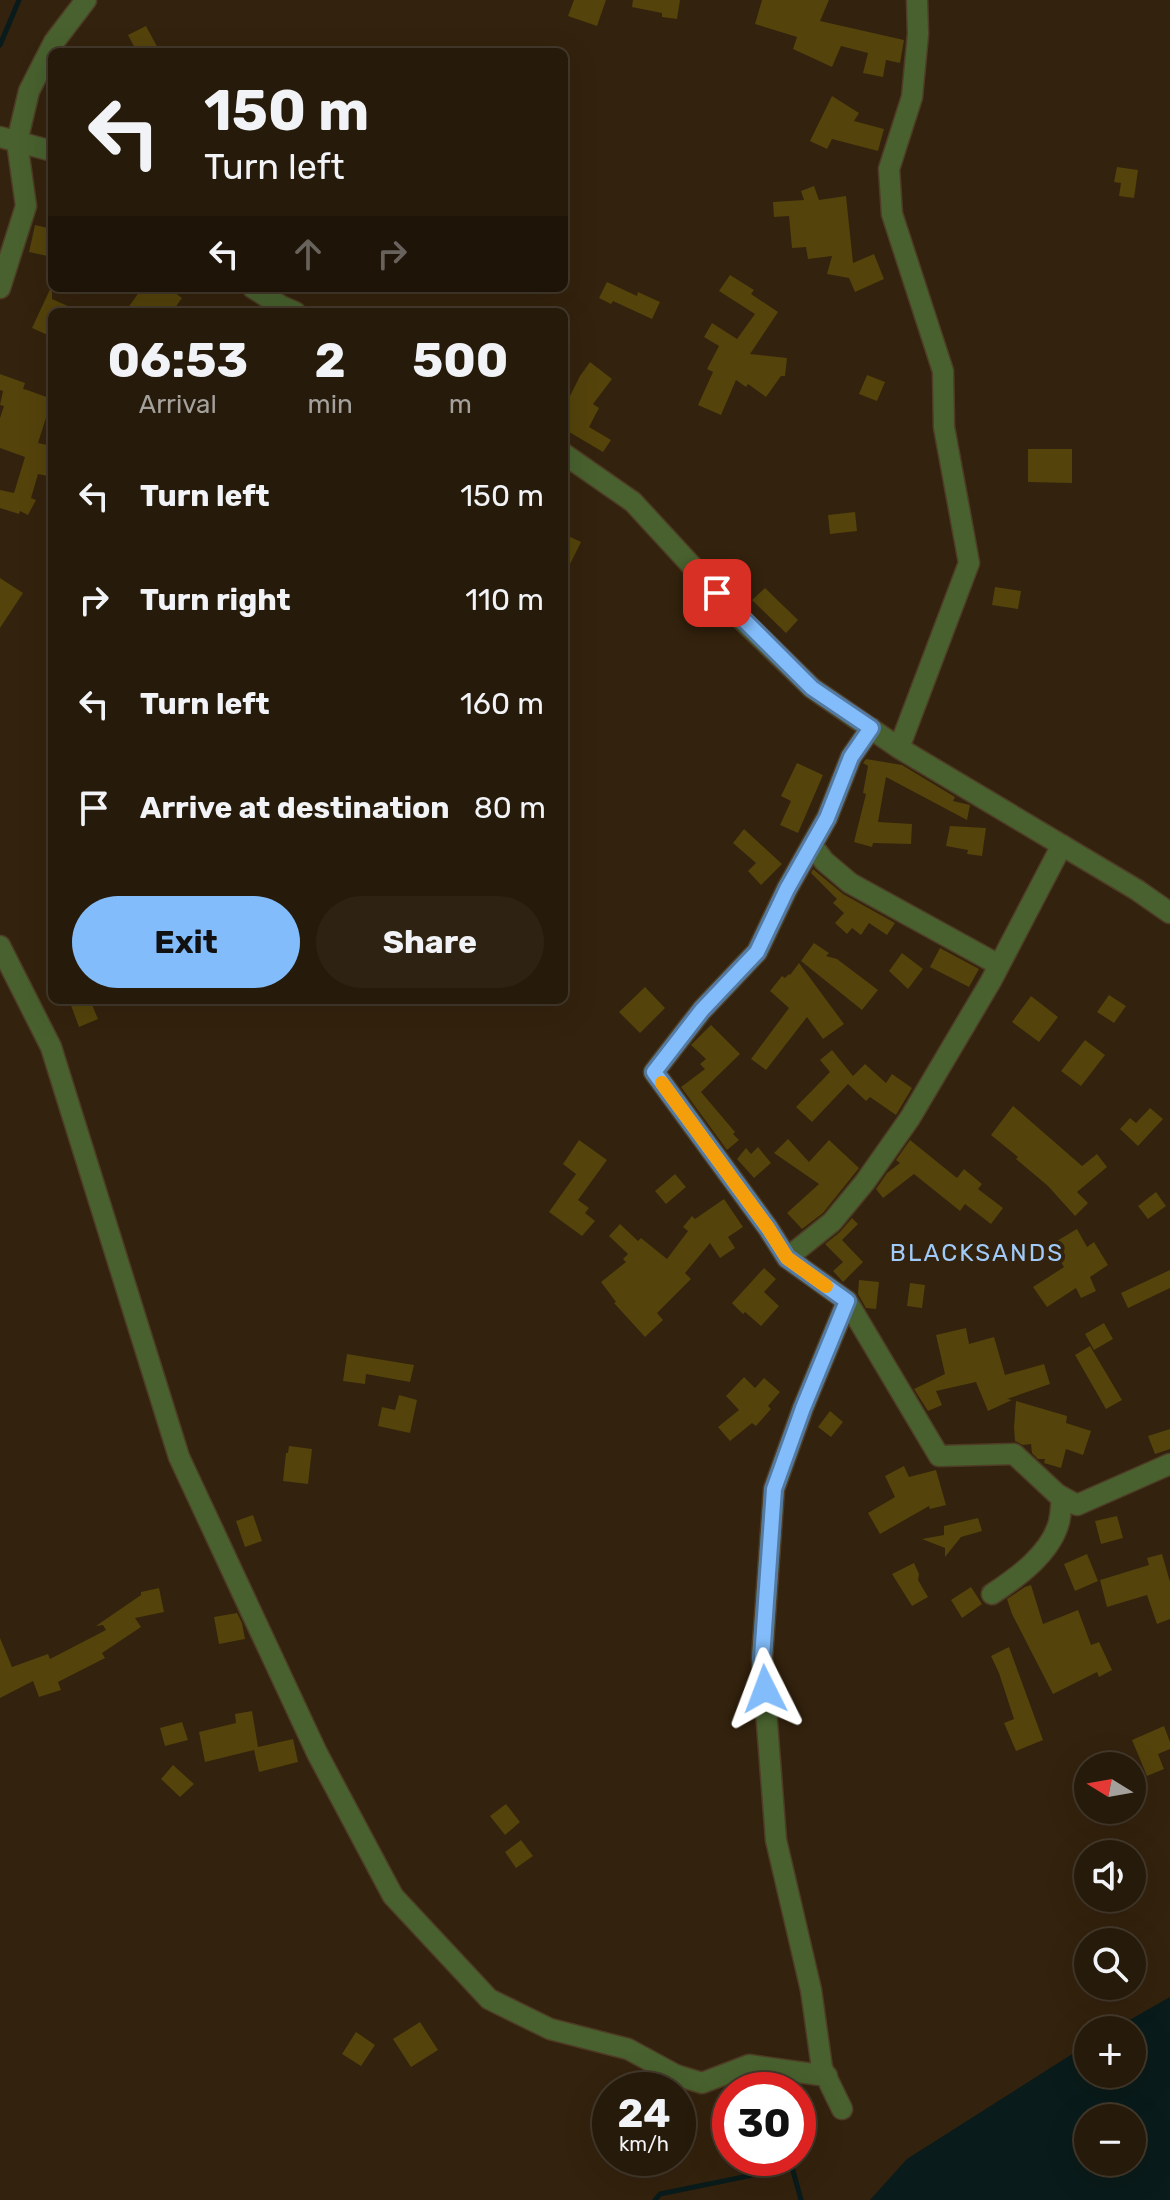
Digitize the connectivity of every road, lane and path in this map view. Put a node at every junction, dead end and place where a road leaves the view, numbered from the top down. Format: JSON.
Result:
{"nodes":[{"id":1,"x":86,"y":0,"type":"edge"},
{"id":2,"x":917,"y":0,"type":"edge"},
{"id":3,"x":51,"y":48,"type":"edge"},
{"id":4,"x":48,"y":54,"type":"edge"},
{"id":5,"x":9,"y":140,"type":"edge"},
{"id":6,"x":48,"y":150,"type":"edge"},
{"id":7,"x":0,"y":288,"type":"edge"},
{"id":8,"x":259,"y":292,"type":"edge"},
{"id":9,"x":286,"y":308,"type":"edge"},
{"id":10,"x":568,"y":457,"type":"edge"},
{"id":11,"x":871,"y":728,"type":"junction"},
{"id":12,"x":899,"y":748,"type":"junction"},
{"id":13,"x":812,"y":845,"type":"junction"},
{"id":14,"x":1062,"y":845,"type":"junction"},
{"id":15,"x":1170,"y":913,"type":"edge"},
{"id":16,"x":0,"y":946,"type":"edge"},
{"id":17,"x":999,"y":965,"type":"junction"},
{"id":18,"x":787,"y":1258,"type":"junction"},
{"id":19,"x":847,"y":1301,"type":"junction"},
{"id":20,"x":1170,"y":1464,"type":"edge"},
{"id":21,"x":1062,"y":1497,"type":"junction"},
{"id":22,"x":992,"y":1594,"type":"dead end"},
{"id":23,"x":827,"y":2076,"type":"junction"},
{"id":24,"x":842,"y":2109,"type":"dead end"}],
"edges":[{"from":1,"to":3,"type":"street"},
{"from":2,"to":12,"type":"street"},
{"from":4,"to":5,"type":"street"},
{"from":5,"to":6,"type":"street"},
{"from":5,"to":7,"type":"street"},
{"from":8,"to":9,"type":"street"},
{"from":10,"to":11,"type":"street"},
{"from":11,"to":12,"type":"street"},
{"from":11,"to":13,"type":"street"},
{"from":12,"to":14,"type":"street"},
{"from":13,"to":17,"type":"street"},
{"from":13,"to":18,"type":"street"},
{"from":14,"to":15,"type":"street"},
{"from":14,"to":17,"type":"street"},
{"from":16,"to":23,"type":"street"},
{"from":17,"to":18,"type":"street"},
{"from":18,"to":19,"type":"street"},
{"from":19,"to":21,"type":"street"},
{"from":19,"to":23,"type":"street"},
{"from":20,"to":21,"type":"street"},
{"from":21,"to":22,"type":"street"},
{"from":23,"to":24,"type":"street"}]}
